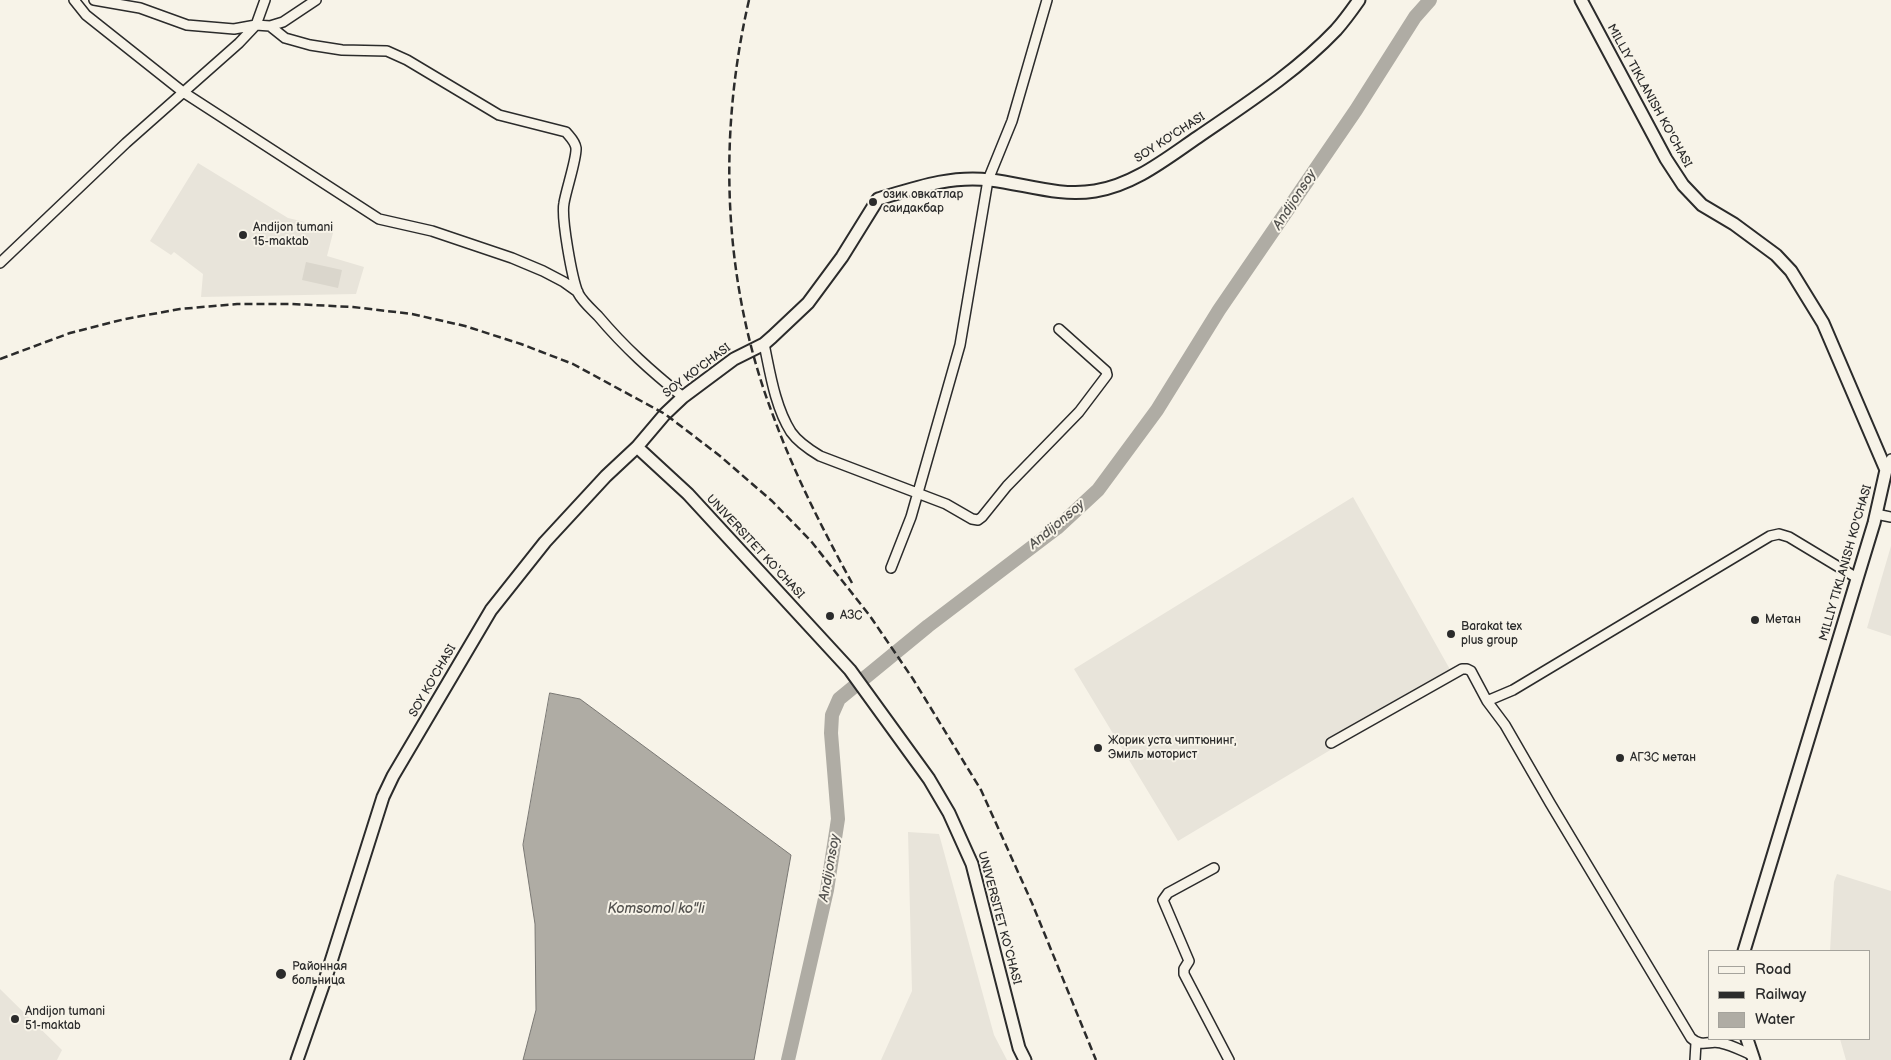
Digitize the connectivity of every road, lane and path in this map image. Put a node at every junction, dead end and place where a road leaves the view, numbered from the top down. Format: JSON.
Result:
{"nodes":[{"id":1,"x":74,"y":0,"type":"edge"},
{"id":2,"x":94,"y":0,"type":"edge"},
{"id":3,"x":265,"y":0,"type":"edge"},
{"id":4,"x":316,"y":0,"type":"edge"},
{"id":5,"x":1047,"y":0,"type":"edge"},
{"id":6,"x":1359,"y":0,"type":"edge"},
{"id":7,"x":1581,"y":0,"type":"edge"},
{"id":8,"x":256,"y":25,"type":"junction"},
{"id":9,"x":270,"y":26,"type":"junction"},
{"id":10,"x":183,"y":92,"type":"junction"},
{"id":11,"x":988,"y":180,"type":"junction"},
{"id":12,"x":0,"y":263,"type":"edge"},
{"id":13,"x":578,"y":292,"type":"junction"},
{"id":14,"x":1059,"y":329,"type":"dead end"},
{"id":15,"x":764,"y":344,"type":"junction"},
{"id":16,"x":683,"y":397,"type":"junction"},
{"id":17,"x":637,"y":447,"type":"junction"},
{"id":18,"x":1889,"y":464,"type":"edge"},
{"id":19,"x":917,"y":494,"type":"junction"},
{"id":20,"x":1876,"y":514,"type":"junction"},
{"id":21,"x":1891,"y":517,"type":"edge"},
{"id":22,"x":891,"y":568,"type":"dead end"},
{"id":23,"x":1857,"y":578,"type":"junction"},
{"id":24,"x":1487,"y":701,"type":"junction"},
{"id":25,"x":1331,"y":743,"type":"dead end"},
{"id":26,"x":1214,"y":868,"type":"dead end"},
{"id":27,"x":1744,"y":950,"type":"edge"},
{"id":28,"x":1748,"y":1040,"type":"edge"},
{"id":29,"x":1721,"y":1041,"type":"edge"},
{"id":30,"x":1696,"y":1043,"type":"junction"},
{"id":31,"x":1753,"y":1058,"type":"edge"},
{"id":32,"x":297,"y":1060,"type":"edge"},
{"id":33,"x":1025,"y":1060,"type":"edge"},
{"id":34,"x":1229,"y":1060,"type":"edge"},
{"id":35,"x":1695,"y":1060,"type":"edge"}],
"edges":[{"from":1,"to":10,"type":"street"},
{"from":2,"to":8,"type":"street"},
{"from":3,"to":8,"type":"street"},
{"from":4,"to":9,"type":"street"},
{"from":5,"to":11,"type":"street"},
{"from":6,"to":11,"type":"main road","name":"SOY KO'CHASI"},
{"from":7,"to":18,"type":"main road","name":"MILLIY TIKLANISH KO'CHASI"},
{"from":8,"to":9,"type":"street"},
{"from":8,"to":10,"type":"street"},
{"from":9,"to":13,"type":"street"},
{"from":10,"to":12,"type":"street"},
{"from":10,"to":13,"type":"street"},
{"from":11,"to":15,"type":"main road","name":"SOY KO'CHASI"},
{"from":11,"to":19,"type":"street"},
{"from":13,"to":16,"type":"street"},
{"from":14,"to":19,"type":"street"},
{"from":15,"to":16,"type":"main road","name":"SOY KO'CHASI"},
{"from":15,"to":19,"type":"street"},
{"from":16,"to":17,"type":"main road","name":"SOY KO'CHASI"},
{"from":17,"to":32,"type":"main road","name":"SOY KO'CHASI"},
{"from":17,"to":33,"type":"main road","name":"UNIVERSITET KО‘CHASI"},
{"from":18,"to":20,"type":"main road","name":"MILLIY TIKLANISH KO'CHASI"},
{"from":19,"to":22,"type":"street"},
{"from":20,"to":21,"type":"street"},
{"from":20,"to":23,"type":"main road","name":"MILLIY TIKLANISH KO'CHASI"},
{"from":23,"to":24,"type":"street"},
{"from":23,"to":27,"type":"main road","name":"MILLIY TIKLANISH KO'CHASI"},
{"from":24,"to":25,"type":"street"},
{"from":24,"to":30,"type":"street"},
{"from":26,"to":34,"type":"street"},
{"from":28,"to":31,"type":"main road"},
{"from":29,"to":30,"type":"street"},
{"from":29,"to":31,"type":"street"},
{"from":30,"to":35,"type":"street"}]}
